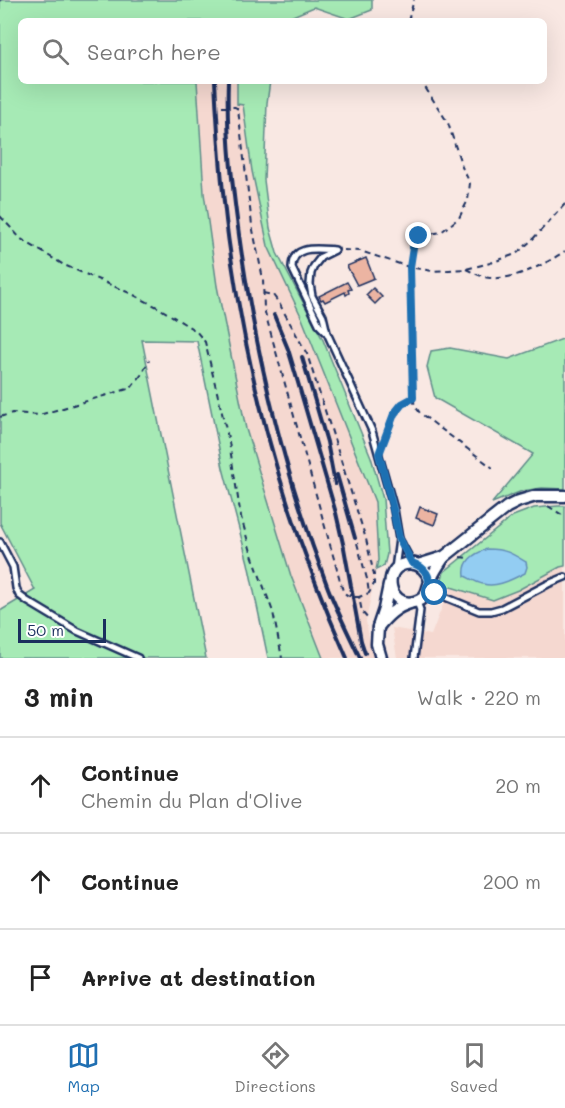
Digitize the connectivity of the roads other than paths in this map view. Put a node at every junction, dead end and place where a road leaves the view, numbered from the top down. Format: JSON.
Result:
{"nodes":[{"id":1,"x":327,"y":333,"type":"junction"},
{"id":2,"x":565,"y":496,"type":"edge"},
{"id":3,"x":399,"y":538,"type":"junction"},
{"id":4,"x":0,"y":542,"type":"edge"},
{"id":5,"x":444,"y":557,"type":"junction"},
{"id":6,"x":415,"y":564,"type":"junction"},
{"id":7,"x":394,"y":570,"type":"junction"},
{"id":8,"x":565,"y":577,"type":"edge"},
{"id":9,"x":390,"y":582,"type":"junction"},
{"id":10,"x":429,"y":585,"type":"junction"},
{"id":11,"x":413,"y":602,"type":"junction"},
{"id":12,"x":378,"y":627,"type":"junction"},
{"id":13,"x":138,"y":658,"type":"edge"},
{"id":14,"x":381,"y":658,"type":"edge"},
{"id":15,"x":414,"y":658,"type":"edge"}],
"edges":[{"from":1,"to":1,"type":"lane"},
{"from":1,"to":3,"type":"lane"},
{"from":2,"to":5,"type":"street"},
{"from":3,"to":6,"type":"lane"},
{"from":3,"to":7,"type":"lane"},
{"from":4,"to":13,"type":"lane"},
{"from":5,"to":6,"type":"street"},
{"from":5,"to":10,"type":"street"},
{"from":6,"to":7,"type":"street"},
{"from":6,"to":10,"type":"street"},
{"from":7,"to":9,"type":"street"},
{"from":8,"to":10,"type":"lane"},
{"from":9,"to":11,"type":"street"},
{"from":9,"to":12,"type":"street"},
{"from":10,"to":11,"type":"street"},
{"from":11,"to":12,"type":"street"},
{"from":11,"to":15,"type":"lane"},
{"from":12,"to":14,"type":"street"}]}
